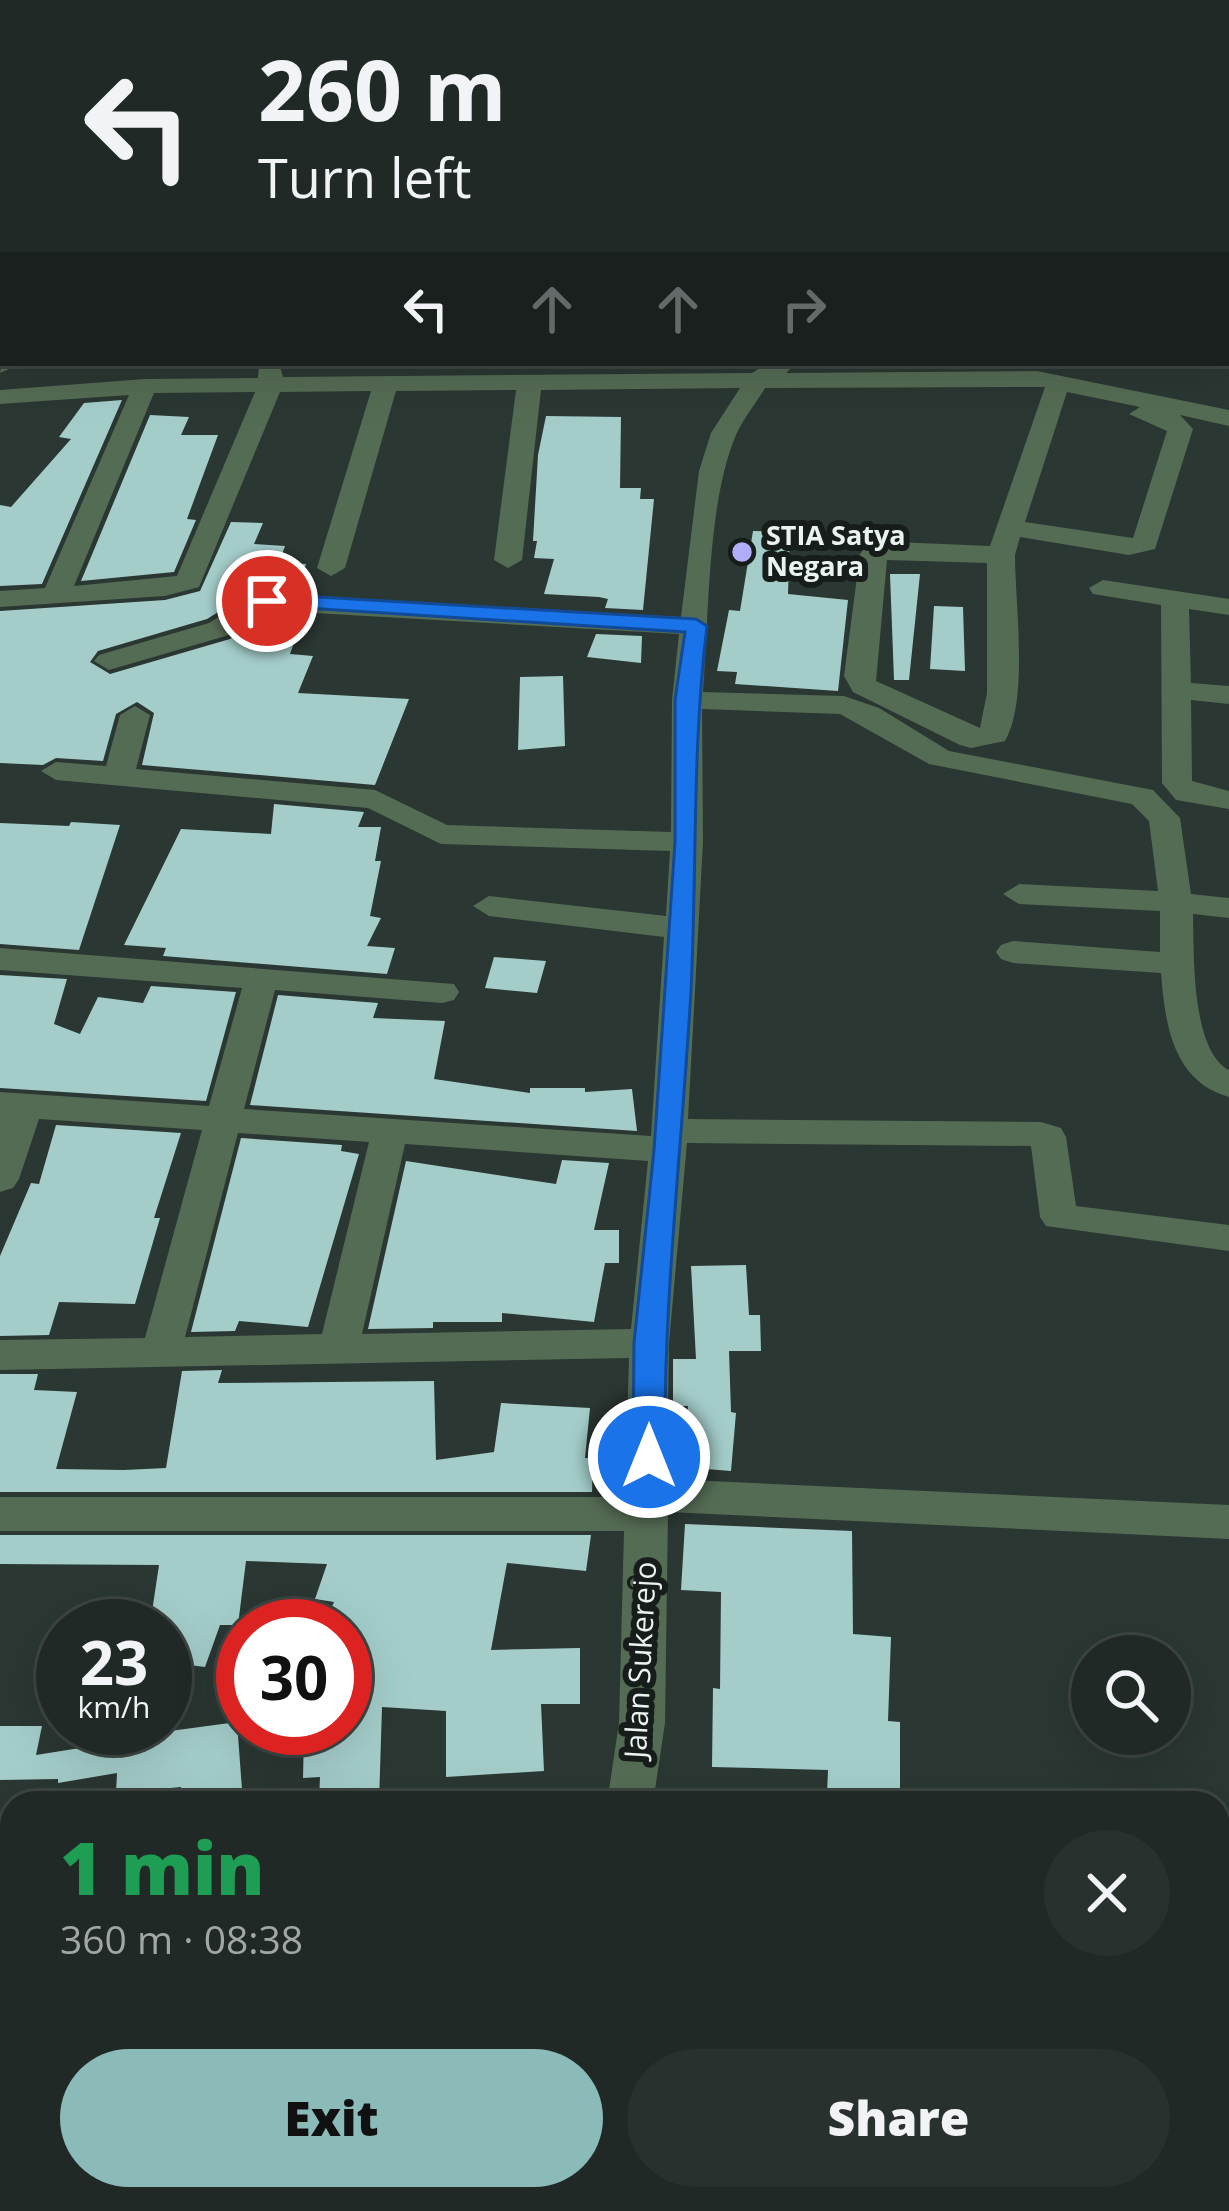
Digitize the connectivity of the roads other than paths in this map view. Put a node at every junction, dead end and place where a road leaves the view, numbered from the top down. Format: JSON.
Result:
{"nodes":[{"id":1,"x":614,"y":372,"type":"edge"},
{"id":2,"x":771,"y":372,"type":"edge"},
{"id":3,"x":400,"y":373,"type":"edge"},
{"id":4,"x":270,"y":374,"type":"edge"},
{"id":5,"x":537,"y":376,"type":"edge"},
{"id":6,"x":162,"y":378,"type":"edge"},
{"id":7,"x":1056,"y":389,"type":"junction"},
{"id":8,"x":969,"y":393,"type":"dead end"},
{"id":9,"x":0,"y":398,"type":"edge"},
{"id":10,"x":1229,"y":418,"type":"edge"},
{"id":11,"x":1004,"y":541,"type":"junction"},
{"id":12,"x":508,"y":560,"type":"dead end"},
{"id":13,"x":331,"y":568,"type":"dead end"},
{"id":14,"x":1102,"y":588,"type":"dead end"},
{"id":15,"x":56,"y":595,"type":"junction"},
{"id":16,"x":0,"y":599,"type":"edge"},
{"id":17,"x":1175,"y":599,"type":"junction"},
{"id":18,"x":1229,"y":607,"type":"edge"},
{"id":19,"x":696,"y":626,"type":"junction"},
{"id":20,"x":110,"y":661,"type":"dead end"},
{"id":21,"x":1176,"y":690,"type":"junction"},
{"id":22,"x":1229,"y":695,"type":"edge"},
{"id":23,"x":687,"y":700,"type":"junction"},
{"id":24,"x":135,"y":716,"type":"dead end"},
{"id":25,"x":56,"y":771,"type":"dead end"},
{"id":26,"x":119,"y":776,"type":"junction"},
{"id":27,"x":1229,"y":800,"type":"edge"},
{"id":28,"x":687,"y":842,"type":"junction"},
{"id":29,"x":1019,"y":894,"type":"dead end"},
{"id":30,"x":1176,"y":902,"type":"junction"},
{"id":31,"x":489,"y":907,"type":"dead end"},
{"id":32,"x":1229,"y":908,"type":"edge"},
{"id":33,"x":679,"y":928,"type":"junction"},
{"id":34,"x":1012,"y":952,"type":"dead end"},
{"id":35,"x":0,"y":959,"type":"edge"},
{"id":36,"x":1178,"y":964,"type":"junction"},
{"id":37,"x":262,"y":980,"type":"junction"},
{"id":38,"x":442,"y":992,"type":"dead end"},
{"id":39,"x":1229,"y":1084,"type":"edge"},
{"id":40,"x":13,"y":1105,"type":"edge"},
{"id":41,"x":221,"y":1119,"type":"junction"},
{"id":42,"x":390,"y":1130,"type":"junction"},
{"id":43,"x":668,"y":1141,"type":"junction"},
{"id":44,"x":0,"y":1179,"type":"edge"},
{"id":45,"x":1229,"y":1238,"type":"edge"},
{"id":46,"x":649,"y":1343,"type":"junction"},
{"id":47,"x":338,"y":1350,"type":"junction"},
{"id":48,"x":161,"y":1352,"type":"junction"},
{"id":49,"x":0,"y":1355,"type":"edge"},
{"id":50,"x":649,"y":1505,"type":"junction"},
{"id":51,"x":0,"y":1514,"type":"edge"},
{"id":52,"x":1229,"y":1522,"type":"edge"},
{"id":53,"x":632,"y":1791,"type":"edge"}],
"edges":[{"from":1,"to":2,"type":"street"},
{"from":1,"to":5,"type":"street"},
{"from":2,"to":7,"type":"street"},
{"from":2,"to":19,"type":"street","name":"Jalan Sukerejo"},
{"from":3,"to":4,"type":"street"},
{"from":3,"to":5,"type":"street"},
{"from":3,"to":13,"type":"street"},
{"from":4,"to":6,"type":"street"},
{"from":4,"to":15,"type":"street"},
{"from":5,"to":12,"type":"street"},
{"from":6,"to":9,"type":"street"},
{"from":6,"to":15,"type":"street"},
{"from":7,"to":8,"type":"street"},
{"from":7,"to":10,"type":"street"},
{"from":7,"to":11,"type":"street"},
{"from":7,"to":11,"type":"street"},
{"from":11,"to":11,"type":"street"},
{"from":14,"to":17,"type":"street"},
{"from":15,"to":16,"type":"street"},
{"from":17,"to":18,"type":"street"},
{"from":17,"to":21,"type":"street"},
{"from":19,"to":20,"type":"street"},
{"from":19,"to":23,"type":"street","name":"Jalan Sukerejo"},
{"from":21,"to":22,"type":"street"},
{"from":21,"to":27,"type":"street"},
{"from":23,"to":28,"type":"street","name":"Jalan Sukerejo"},
{"from":23,"to":30,"type":"street"},
{"from":24,"to":26,"type":"street"},
{"from":25,"to":26,"type":"street"},
{"from":26,"to":28,"type":"street"},
{"from":28,"to":33,"type":"street","name":"Jalan Sukerejo"},
{"from":29,"to":30,"type":"street"},
{"from":30,"to":32,"type":"street"},
{"from":30,"to":36,"type":"street"},
{"from":31,"to":33,"type":"street"},
{"from":33,"to":43,"type":"street","name":"Jalan Sukerejo"},
{"from":34,"to":36,"type":"street"},
{"from":35,"to":37,"type":"street"},
{"from":36,"to":39,"type":"street"},
{"from":37,"to":38,"type":"street"},
{"from":37,"to":41,"type":"street"},
{"from":40,"to":41,"type":"street"},
{"from":40,"to":44,"type":"street"},
{"from":41,"to":42,"type":"street"},
{"from":41,"to":48,"type":"street"},
{"from":42,"to":43,"type":"street"},
{"from":42,"to":47,"type":"street"},
{"from":43,"to":45,"type":"street"},
{"from":43,"to":46,"type":"street","name":"Jalan Sukerejo"},
{"from":46,"to":47,"type":"street"},
{"from":46,"to":50,"type":"street","name":"Jalan Sukerejo"},
{"from":47,"to":48,"type":"street"},
{"from":48,"to":49,"type":"street"},
{"from":50,"to":51,"type":"street"},
{"from":50,"to":52,"type":"street"},
{"from":50,"to":53,"type":"street","name":"Jalan Sukerejo"}]}
